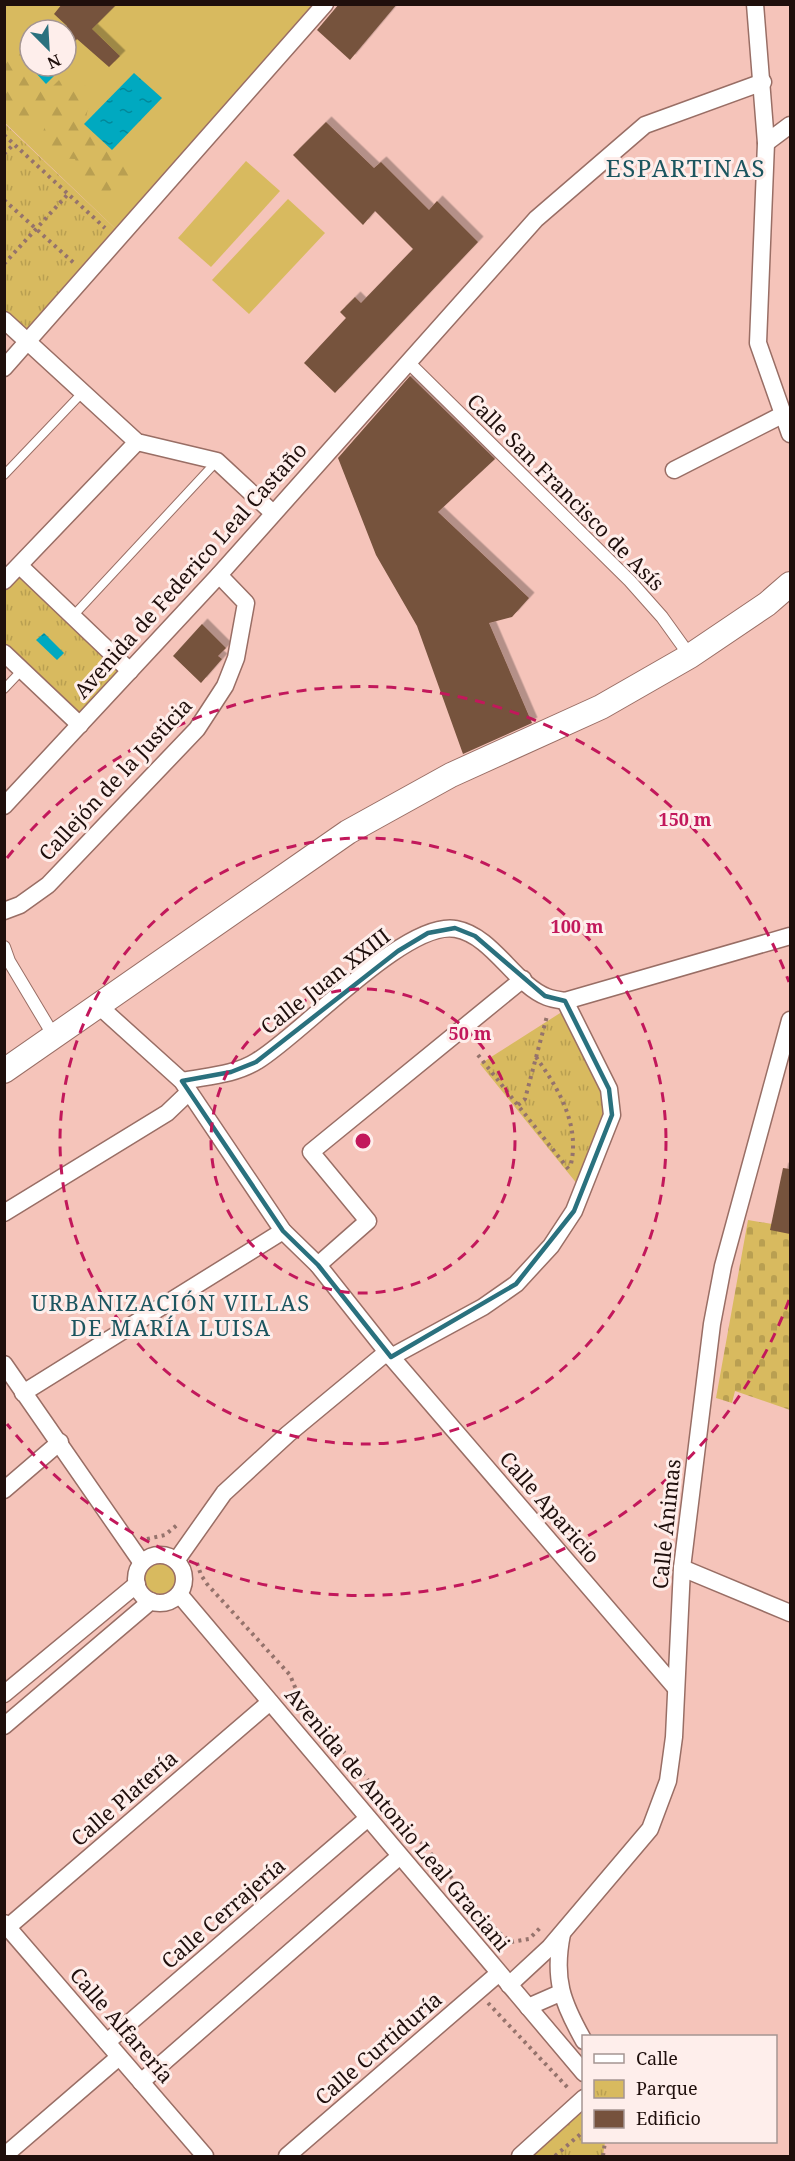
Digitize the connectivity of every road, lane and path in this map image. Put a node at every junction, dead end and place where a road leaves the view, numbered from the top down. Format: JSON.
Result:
{"nodes":[{"id":1,"x":325,"y":4,"type":"edge"},
{"id":2,"x":755,"y":4,"type":"edge"},
{"id":3,"x":763,"y":82,"type":"junction"},
{"id":4,"x":790,"y":125,"type":"edge"},
{"id":5,"x":4,"y":135,"type":"edge"},
{"id":6,"x":766,"y":142,"type":"junction"},
{"id":7,"x":14,"y":144,"type":"junction"},
{"id":8,"x":4,"y":154,"type":"edge"},
{"id":9,"x":68,"y":194,"type":"junction"},
{"id":10,"x":4,"y":200,"type":"edge"},
{"id":11,"x":37,"y":228,"type":"junction"},
{"id":12,"x":118,"y":240,"type":"junction"},
{"id":13,"x":4,"y":264,"type":"edge"},
{"id":14,"x":87,"y":275,"type":"junction"},
{"id":15,"x":4,"y":321,"type":"edge"},
{"id":16,"x":28,"y":342,"type":"junction"},
{"id":17,"x":408,"y":362,"type":"junction"},
{"id":18,"x":4,"y":368,"type":"edge"},
{"id":19,"x":83,"y":392,"type":"junction"},
{"id":20,"x":782,"y":415,"type":"junction"},
{"id":21,"x":790,"y":434,"type":"edge"},
{"id":22,"x":137,"y":442,"type":"junction"},
{"id":23,"x":218,"y":460,"type":"junction"},
{"id":24,"x":674,"y":470,"type":"dead end"},
{"id":25,"x":4,"y":475,"type":"edge"},
{"id":26,"x":273,"y":513,"type":"junction"},
{"id":27,"x":20,"y":566,"type":"junction"},
{"id":28,"x":219,"y":574,"type":"junction"},
{"id":29,"x":4,"y":581,"type":"edge"},
{"id":30,"x":790,"y":584,"type":"edge"},
{"id":31,"x":73,"y":616,"type":"junction"},
{"id":32,"x":4,"y":653,"type":"edge"},
{"id":33,"x":690,"y":656,"type":"junction"},
{"id":34,"x":22,"y":670,"type":"junction"},
{"id":35,"x":130,"y":671,"type":"junction"},
{"id":36,"x":4,"y":689,"type":"edge"},
{"id":37,"x":80,"y":725,"type":"junction"},
{"id":38,"x":4,"y":806,"type":"edge"},
{"id":39,"x":4,"y":911,"type":"edge"},
{"id":40,"x":790,"y":936,"type":"edge"},
{"id":41,"x":4,"y":947,"type":"edge"},
{"id":42,"x":523,"y":979,"type":"junction"},
{"id":43,"x":564,"y":1001,"type":"junction"},
{"id":44,"x":100,"y":1007,"type":"junction"},
{"id":45,"x":548,"y":1015,"type":"dead end"},
{"id":46,"x":790,"y":1020,"type":"edge"},
{"id":47,"x":55,"y":1038,"type":"junction"},
{"id":48,"x":478,"y":1055,"type":"dead end"},
{"id":49,"x":536,"y":1058,"type":"junction"},
{"id":50,"x":4,"y":1071,"type":"edge"},
{"id":51,"x":186,"y":1086,"type":"junction"},
{"id":52,"x":518,"y":1105,"type":"junction"},
{"id":53,"x":4,"y":1213,"type":"edge"},
{"id":54,"x":283,"y":1231,"type":"junction"},
{"id":55,"x":318,"y":1264,"type":"junction"},
{"id":56,"x":389,"y":1354,"type":"junction"},
{"id":57,"x":4,"y":1364,"type":"edge"},
{"id":58,"x":23,"y":1394,"type":"junction"},
{"id":59,"x":60,"y":1442,"type":"junction"},
{"id":60,"x":4,"y":1490,"type":"edge"},
{"id":61,"x":176,"y":1561,"type":"junction"},
{"id":62,"x":142,"y":1563,"type":"junction"},
{"id":63,"x":682,"y":1568,"type":"junction"},
{"id":64,"x":137,"y":1584,"type":"junction"},
{"id":65,"x":178,"y":1594,"type":"junction"},
{"id":66,"x":151,"y":1601,"type":"junction"},
{"id":67,"x":790,"y":1613,"type":"edge"},
{"id":68,"x":675,"y":1687,"type":"junction"},
{"id":69,"x":4,"y":1694,"type":"edge"},
{"id":70,"x":270,"y":1702,"type":"junction"},
{"id":71,"x":4,"y":1726,"type":"edge"},
{"id":72,"x":368,"y":1818,"type":"junction"},
{"id":73,"x":400,"y":1856,"type":"junction"},
{"id":74,"x":6,"y":1925,"type":"edge"},
{"id":75,"x":563,"y":1931,"type":"junction"},
{"id":76,"x":504,"y":1979,"type":"junction"},
{"id":77,"x":560,"y":1993,"type":"junction"},
{"id":78,"x":528,"y":2007,"type":"junction"},
{"id":79,"x":582,"y":2037,"type":"edge"},
{"id":80,"x":107,"y":2042,"type":"junction"},
{"id":81,"x":119,"y":2057,"type":"junction"},
{"id":82,"x":582,"y":2071,"type":"edge"},
{"id":83,"x":141,"y":2082,"type":"junction"},
{"id":84,"x":582,"y":2100,"type":"edge"},
{"id":85,"x":582,"y":2133,"type":"edge"},
{"id":86,"x":4,"y":2156,"type":"edge"},
{"id":87,"x":205,"y":2157,"type":"edge"},
{"id":88,"x":287,"y":2157,"type":"edge"},
{"id":89,"x":520,"y":2157,"type":"edge"},
{"id":90,"x":555,"y":2157,"type":"edge"}],
"edges":[{"from":1,"to":12,"type":"street"},
{"from":2,"to":3,"type":"street"},
{"from":3,"to":6,"type":"street"},
{"from":3,"to":17,"type":"street","name":"Avenida de Federico Leal Castaño"},
{"from":4,"to":6,"type":"street"},
{"from":5,"to":7,"type":"path"},
{"from":6,"to":20,"type":"street"},
{"from":7,"to":8,"type":"path"},
{"from":7,"to":9,"type":"path"},
{"from":9,"to":11,"type":"path"},
{"from":9,"to":12,"type":"path"},
{"from":10,"to":11,"type":"path"},
{"from":11,"to":13,"type":"path"},
{"from":11,"to":14,"type":"path"},
{"from":12,"to":14,"type":"street"},
{"from":14,"to":16,"type":"street"},
{"from":15,"to":16,"type":"street"},
{"from":16,"to":18,"type":"street"},
{"from":16,"to":19,"type":"street"},
{"from":17,"to":26,"type":"street","name":"Avenida de Federico Leal Castaño"},
{"from":17,"to":33,"type":"street","name":"Calle San Francisco de Asís"},
{"from":19,"to":22,"type":"street"},
{"from":19,"to":25,"type":"lane"},
{"from":20,"to":21,"type":"street"},
{"from":20,"to":24,"type":"street"},
{"from":22,"to":23,"type":"street"},
{"from":22,"to":27,"type":"street"},
{"from":23,"to":26,"type":"street"},
{"from":23,"to":31,"type":"lane"},
{"from":26,"to":28,"type":"street","name":"Avenida de Federico Leal Castaño"},
{"from":27,"to":29,"type":"street"},
{"from":27,"to":31,"type":"street"},
{"from":28,"to":35,"type":"street","name":"Avenida de Federico Leal Castaño"},
{"from":28,"to":39,"type":"street","name":"Callejón de la Justicia"},
{"from":30,"to":33,"type":"main road"},
{"from":31,"to":35,"type":"street"},
{"from":32,"to":34,"type":"street"},
{"from":33,"to":44,"type":"main road"},
{"from":34,"to":36,"type":"lane"},
{"from":34,"to":37,"type":"street"},
{"from":35,"to":37,"type":"street","name":"Avenida de Federico Leal Castaño"},
{"from":37,"to":38,"type":"street","name":"Avenida de Federico Leal Castaño"},
{"from":40,"to":43,"type":"street"},
{"from":41,"to":47,"type":"street"},
{"from":42,"to":43,"type":"street","name":"Calle Juan XXIII"},
{"from":42,"to":51,"type":"street","name":"Calle Juan XXIII"},
{"from":42,"to":55,"type":"street"},
{"from":43,"to":56,"type":"street"},
{"from":44,"to":47,"type":"main road"},
{"from":44,"to":51,"type":"street"},
{"from":45,"to":49,"type":"path"},
{"from":46,"to":63,"type":"street","name":"Calle Ánimas"},
{"from":47,"to":50,"type":"main road"},
{"from":48,"to":52,"type":"path"},
{"from":49,"to":52,"type":"path"},
{"from":49,"to":52,"type":"path"},
{"from":51,"to":53,"type":"street"},
{"from":51,"to":54,"type":"street","name":"Calle Aparicio"},
{"from":54,"to":55,"type":"street","name":"Calle Aparicio"},
{"from":54,"to":58,"type":"street"},
{"from":55,"to":56,"type":"street","name":"Calle Aparicio"},
{"from":56,"to":61,"type":"street"},
{"from":56,"to":68,"type":"street","name":"Calle Aparicio"},
{"from":57,"to":58,"type":"street"},
{"from":58,"to":59,"type":"street"},
{"from":59,"to":60,"type":"street"},
{"from":59,"to":62,"type":"street"},
{"from":61,"to":62,"type":"street"},
{"from":61,"to":65,"type":"street"},
{"from":62,"to":64,"type":"street"},
{"from":63,"to":67,"type":"street"},
{"from":63,"to":68,"type":"street","name":"Calle Ánimas"},
{"from":64,"to":66,"type":"street"},
{"from":64,"to":69,"type":"street"},
{"from":65,"to":66,"type":"street"},
{"from":65,"to":70,"type":"street","name":"Avenida de Antonio Leal Graciani"},
{"from":66,"to":71,"type":"street"},
{"from":68,"to":75,"type":"street","name":"Calle Ánimas"},
{"from":70,"to":72,"type":"street","name":"Avenida de Antonio Leal Graciani"},
{"from":70,"to":74,"type":"street","name":"Calle Platería"},
{"from":72,"to":73,"type":"street","name":"Avenida de Antonio Leal Graciani"},
{"from":72,"to":80,"type":"street","name":"Calle Cerrajería"},
{"from":73,"to":76,"type":"street","name":"Avenida de Antonio Leal Graciani"},
{"from":73,"to":83,"type":"street"},
{"from":74,"to":80,"type":"street","name":"Calle Alfarería"},
{"from":75,"to":76,"type":"street","name":"Calle Ánimas"},
{"from":75,"to":77,"type":"street"},
{"from":76,"to":78,"type":"street","name":"Avenida de Antonio Leal Graciani"},
{"from":76,"to":88,"type":"street","name":"Calle Curtiduría"},
{"from":77,"to":78,"type":"street"},
{"from":77,"to":79,"type":"street"},
{"from":78,"to":82,"type":"street","name":"Avenida de Antonio Leal Graciani"},
{"from":80,"to":81,"type":"street","name":"Calle Alfarería"},
{"from":81,"to":83,"type":"street","name":"Calle Alfarería"},
{"from":81,"to":86,"type":"street"},
{"from":83,"to":87,"type":"street","name":"Calle Alfarería"},
{"from":84,"to":89,"type":"street"},
{"from":85,"to":90,"type":"path"}]}
